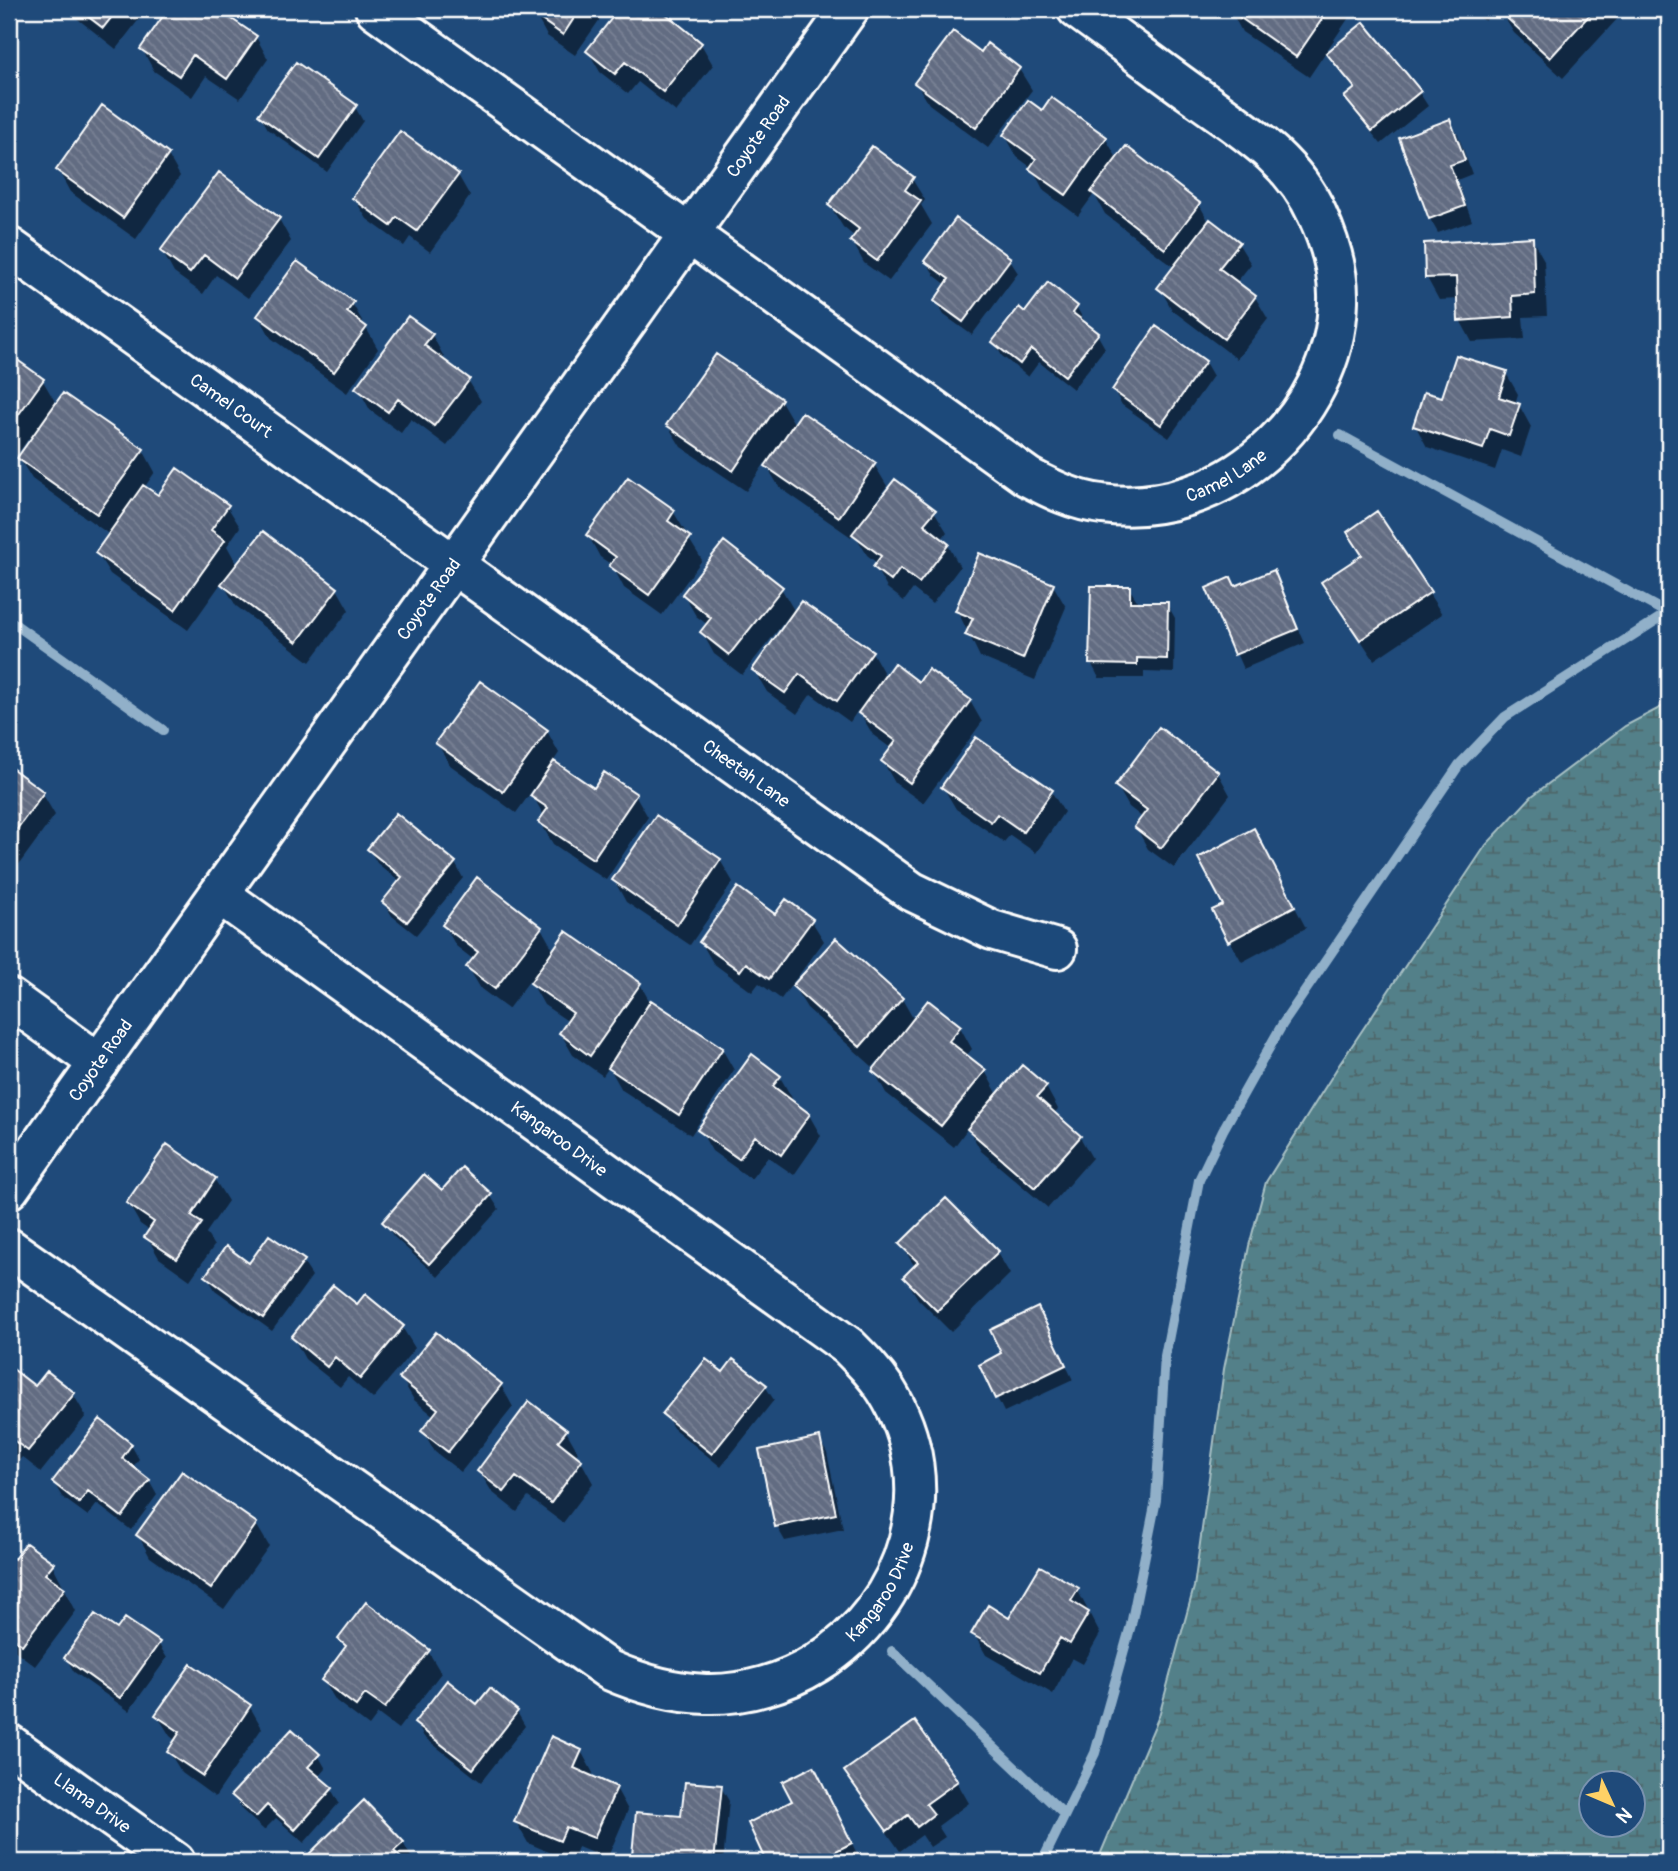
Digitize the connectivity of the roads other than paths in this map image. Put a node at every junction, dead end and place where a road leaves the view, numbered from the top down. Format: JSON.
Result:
{"nodes":[{"id":1,"x":375,"y":9,"type":"edge"},
{"id":2,"x":849,"y":9,"type":"edge"},
{"id":3,"x":1077,"y":9,"type":"edge"},
{"id":4,"x":689,"y":234,"type":"junction"},
{"id":5,"x":9,"y":247,"type":"edge"},
{"id":6,"x":453,"y":565,"type":"junction"},
{"id":7,"x":219,"y":894,"type":"junction"},
{"id":8,"x":1057,"y":949,"type":"dead end"},
{"id":9,"x":9,"y":998,"type":"edge"},
{"id":10,"x":99,"y":1063,"type":"junction"},
{"id":11,"x":9,"y":1189,"type":"edge"},
{"id":12,"x":9,"y":1248,"type":"edge"},
{"id":13,"x":9,"y":1744,"type":"edge"},
{"id":14,"x":175,"y":1862,"type":"edge"}],
"edges":[{"from":1,"to":4,"type":"street"},
{"from":2,"to":4,"type":"street","name":"Coyote Road"},
{"from":3,"to":4,"type":"street","name":"Camel Lane"},
{"from":4,"to":6,"type":"street","name":"Coyote Road"},
{"from":5,"to":6,"type":"street","name":"Camel Court"},
{"from":6,"to":7,"type":"street","name":"Coyote Road"},
{"from":6,"to":8,"type":"street","name":"Cheetah Lane"},
{"from":7,"to":10,"type":"street","name":"Coyote Road"},
{"from":7,"to":12,"type":"street","name":"Kangaroo Drive"},
{"from":9,"to":10,"type":"street"},
{"from":10,"to":11,"type":"street","name":"Coyote Road"},
{"from":13,"to":14,"type":"street","name":"Llama Drive"}]}
